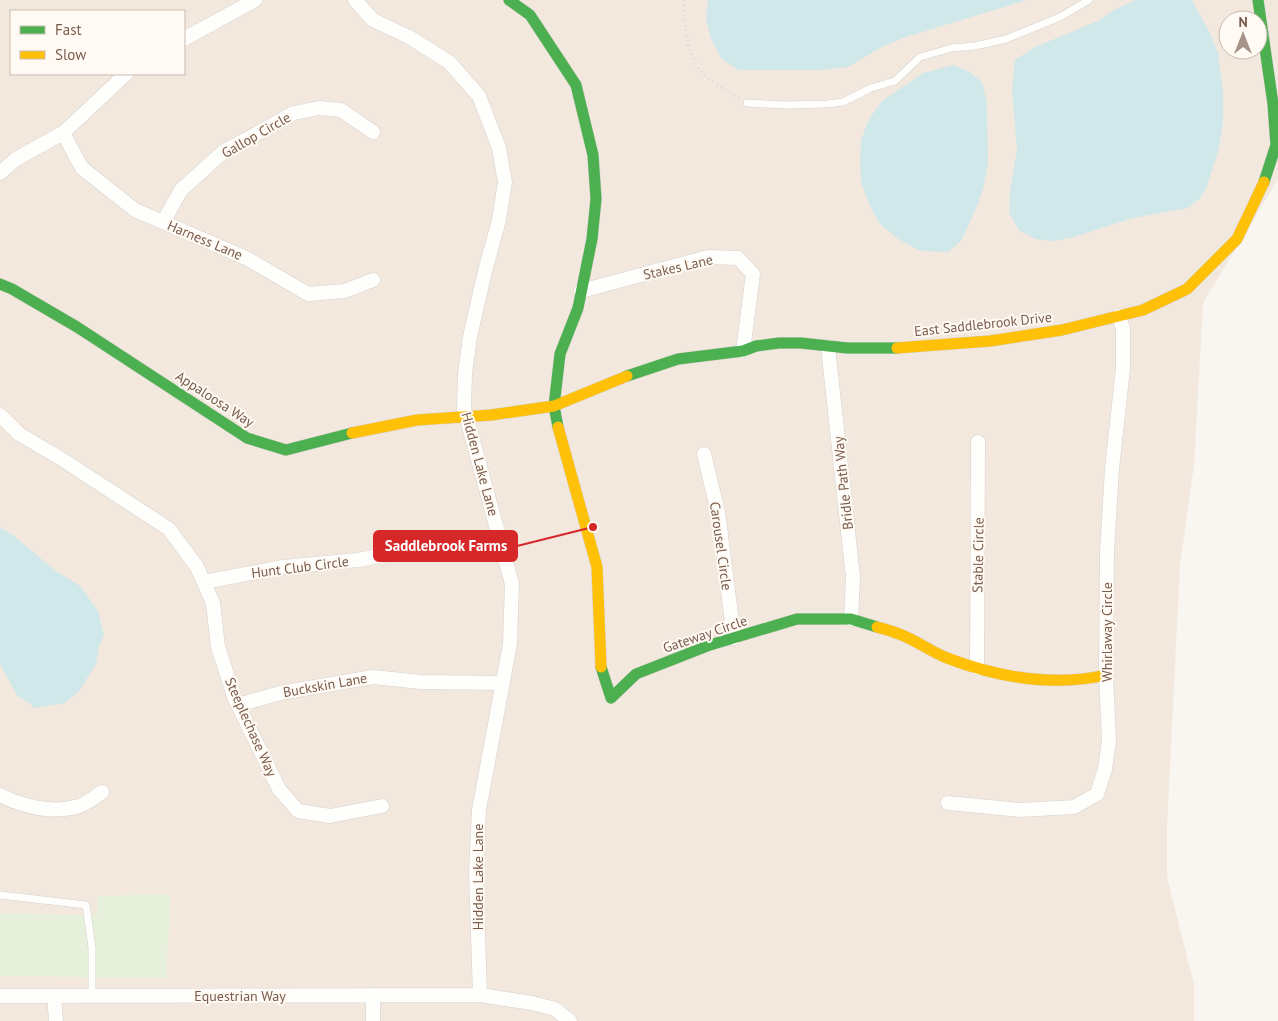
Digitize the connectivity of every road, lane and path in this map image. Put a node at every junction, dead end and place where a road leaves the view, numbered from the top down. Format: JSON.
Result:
{"nodes":[{"id":1,"x":255,"y":0,"type":"edge"},
{"id":2,"x":355,"y":0,"type":"edge"},
{"id":3,"x":509,"y":0,"type":"edge"},
{"id":4,"x":684,"y":0,"type":"edge"},
{"id":5,"x":1089,"y":0,"type":"edge"},
{"id":6,"x":1258,"y":0,"type":"edge"},
{"id":7,"x":185,"y":38,"type":"edge"},
{"id":8,"x":125,"y":75,"type":"edge"},
{"id":9,"x":747,"y":103,"type":"joint"},
{"id":10,"x":373,"y":132,"type":"dead end"},
{"id":11,"x":63,"y":133,"type":"junction"},
{"id":12,"x":0,"y":173,"type":"edge"},
{"id":13,"x":163,"y":222,"type":"junction"},
{"id":14,"x":373,"y":280,"type":"dead end"},
{"id":15,"x":0,"y":284,"type":"edge"},
{"id":16,"x":581,"y":291,"type":"junction"},
{"id":17,"x":1119,"y":316,"type":"junction"},
{"id":18,"x":828,"y":346,"type":"junction"},
{"id":19,"x":743,"y":351,"type":"junction"},
{"id":20,"x":554,"y":406,"type":"junction"},
{"id":21,"x":0,"y":416,"type":"edge"},
{"id":22,"x":467,"y":418,"type":"junction"},
{"id":23,"x":978,"y":442,"type":"dead end"},
{"id":24,"x":704,"y":454,"type":"dead end"},
{"id":25,"x":396,"y":553,"type":"dead end"},
{"id":26,"x":204,"y":582,"type":"junction"},
{"id":27,"x":851,"y":619,"type":"junction"},
{"id":28,"x":734,"y":638,"type":"junction"},
{"id":29,"x":977,"y":668,"type":"junction"},
{"id":30,"x":1106,"y":675,"type":"junction"},
{"id":31,"x":503,"y":683,"type":"junction"},
{"id":32,"x":238,"y":706,"type":"junction"},
{"id":33,"x":102,"y":792,"type":"dead end"},
{"id":34,"x":0,"y":795,"type":"edge"},
{"id":35,"x":948,"y":803,"type":"dead end"},
{"id":36,"x":382,"y":806,"type":"dead end"},
{"id":37,"x":0,"y":895,"type":"edge"},
{"id":38,"x":372,"y":995,"type":"junction"},
{"id":39,"x":480,"y":995,"type":"junction"},
{"id":40,"x":0,"y":996,"type":"edge"},
{"id":41,"x":54,"y":996,"type":"junction"},
{"id":42,"x":92,"y":996,"type":"junction"},
{"id":43,"x":56,"y":1021,"type":"edge"},
{"id":44,"x":373,"y":1021,"type":"edge"},
{"id":45,"x":570,"y":1021,"type":"edge"}],
"edges":[{"from":1,"to":7,"type":"street"},
{"from":2,"to":22,"type":"street","name":"Hidden Lake Lane"},
{"from":3,"to":16,"type":"street"},
{"from":4,"to":9,"type":"path"},
{"from":5,"to":9,"type":"lane"},
{"from":6,"to":17,"type":"street","name":"East Saddlebrook Drive"},
{"from":8,"to":11,"type":"street"},
{"from":10,"to":13,"type":"street","name":"Gallop Circle"},
{"from":11,"to":12,"type":"street"},
{"from":11,"to":13,"type":"street","name":"Harness Lane"},
{"from":13,"to":14,"type":"street","name":"Harness Lane"},
{"from":15,"to":22,"type":"street","name":"Appaloosa Way"},
{"from":16,"to":19,"type":"street","name":"Stakes Lane"},
{"from":16,"to":20,"type":"street"},
{"from":17,"to":18,"type":"street","name":"East Saddlebrook Drive"},
{"from":17,"to":30,"type":"street","name":"Whirlaway Circle"},
{"from":18,"to":19,"type":"street","name":"East Saddlebrook Drive"},
{"from":18,"to":27,"type":"street","name":"Bridle Path Way"},
{"from":19,"to":20,"type":"street","name":"East Saddlebrook Drive"},
{"from":20,"to":22,"type":"street","name":"East Saddlebrook Drive"},
{"from":20,"to":28,"type":"street","name":"Gateway Circle"},
{"from":21,"to":26,"type":"street","name":"Steeplechase Way"},
{"from":22,"to":31,"type":"street","name":"Hidden Lake Lane"},
{"from":23,"to":29,"type":"street","name":"Stable Circle"},
{"from":24,"to":28,"type":"street","name":"Carousel Circle"},
{"from":25,"to":26,"type":"street","name":"Hunt Club Circle"},
{"from":26,"to":32,"type":"street","name":"Steeplechase Way"},
{"from":27,"to":28,"type":"street","name":"Gateway Circle"},
{"from":27,"to":29,"type":"street","name":"Gateway Circle"},
{"from":29,"to":30,"type":"street","name":"Gateway Circle"},
{"from":30,"to":35,"type":"street","name":"Whirlaway Circle"},
{"from":31,"to":32,"type":"street","name":"Buckskin Lane"},
{"from":31,"to":39,"type":"street","name":"Hidden Lake Lane"},
{"from":32,"to":36,"type":"street","name":"Steeplechase Way"},
{"from":33,"to":34,"type":"street"},
{"from":37,"to":42,"type":"lane"},
{"from":38,"to":39,"type":"street","name":"Equestrian Way"},
{"from":38,"to":42,"type":"street","name":"Equestrian Way"},
{"from":38,"to":44,"type":"street"},
{"from":39,"to":45,"type":"street","name":"Equestrian Way"},
{"from":40,"to":41,"type":"street","name":"Equestrian Way"},
{"from":41,"to":42,"type":"street","name":"Equestrian Way"},
{"from":41,"to":43,"type":"street"}]}
